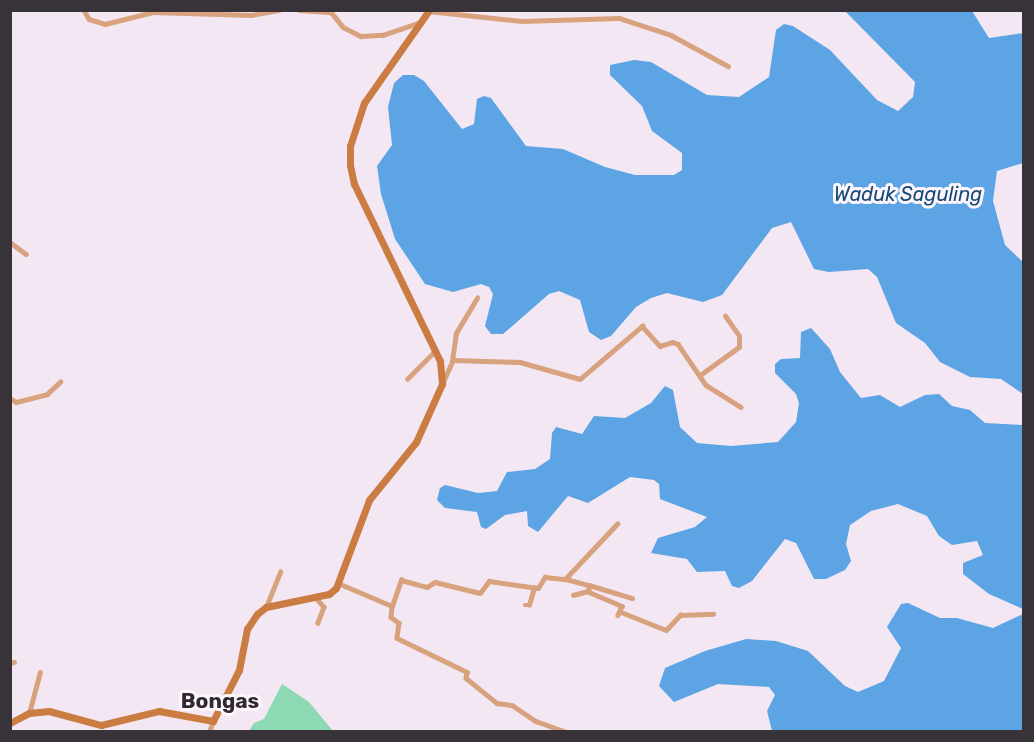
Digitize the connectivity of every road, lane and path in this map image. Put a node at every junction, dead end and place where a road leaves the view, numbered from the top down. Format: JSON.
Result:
{"nodes":[{"id":1,"x":84,"y":10,"type":"edge"},
{"id":2,"x":279,"y":10,"type":"edge"},
{"id":3,"x":302,"y":11,"type":"edge"},
{"id":4,"x":428,"y":11,"type":"edge"},
{"id":5,"x":241,"y":13,"type":"edge"},
{"id":6,"x":422,"y":22,"type":"junction"},
{"id":7,"x":728,"y":66,"type":"dead end"},
{"id":8,"x":10,"y":242,"type":"edge"},
{"id":9,"x":26,"y":254,"type":"dead end"},
{"id":10,"x":477,"y":298,"type":"dead end"},
{"id":11,"x":725,"y":316,"type":"dead end"},
{"id":12,"x":435,"y":351,"type":"junction"},
{"id":13,"x":452,"y":361,"type":"junction"},
{"id":14,"x":700,"y":375,"type":"junction"},
{"id":15,"x":407,"y":379,"type":"dead end"},
{"id":16,"x":60,"y":382,"type":"dead end"},
{"id":17,"x":442,"y":384,"type":"junction"},
{"id":18,"x":10,"y":398,"type":"edge"},
{"id":19,"x":741,"y":407,"type":"dead end"},
{"id":20,"x":616,"y":524,"type":"dead end"},
{"id":21,"x":280,"y":572,"type":"dead end"},
{"id":22,"x":566,"y":579,"type":"junction"},
{"id":23,"x":338,"y":583,"type":"junction"},
{"id":24,"x":589,"y":585,"type":"junction"},
{"id":25,"x":534,"y":588,"type":"junction"},
{"id":26,"x":588,"y":591,"type":"junction"},
{"id":27,"x":573,"y":595,"type":"dead end"},
{"id":28,"x":316,"y":598,"type":"junction"},
{"id":29,"x":525,"y":605,"type":"dead end"},
{"id":30,"x":392,"y":606,"type":"junction"},
{"id":31,"x":266,"y":608,"type":"junction"},
{"id":32,"x":620,"y":611,"type":"junction"},
{"id":33,"x":713,"y":614,"type":"dead end"},
{"id":34,"x":318,"y":622,"type":"dead end"},
{"id":35,"x":40,"y":672,"type":"dead end"},
{"id":36,"x":29,"y":713,"type":"junction"},
{"id":37,"x":213,"y":721,"type":"junction"},
{"id":38,"x":10,"y":723,"type":"edge"},
{"id":39,"x":209,"y":732,"type":"edge"},
{"id":40,"x":566,"y":732,"type":"edge"}],
"edges":[{"from":1,"to":5,"type":"street"},
{"from":2,"to":5,"type":"street"},
{"from":3,"to":6,"type":"street"},
{"from":4,"to":6,"type":"main road"},
{"from":4,"to":7,"type":"street"},
{"from":6,"to":12,"type":"main road"},
{"from":8,"to":9,"type":"street"},
{"from":10,"to":13,"type":"street"},
{"from":11,"to":14,"type":"street"},
{"from":12,"to":15,"type":"street"},
{"from":12,"to":17,"type":"main road"},
{"from":13,"to":14,"type":"street"},
{"from":13,"to":17,"type":"street"},
{"from":14,"to":19,"type":"street"},
{"from":16,"to":18,"type":"street"},
{"from":17,"to":23,"type":"main road"},
{"from":20,"to":22,"type":"street"},
{"from":21,"to":31,"type":"street"},
{"from":22,"to":24,"type":"street"},
{"from":22,"to":25,"type":"street"},
{"from":23,"to":28,"type":"main road"},
{"from":23,"to":30,"type":"street"},
{"from":24,"to":26,"type":"street"},
{"from":24,"to":32,"type":"street"},
{"from":25,"to":29,"type":"street"},
{"from":25,"to":30,"type":"street"},
{"from":26,"to":27,"type":"street"},
{"from":26,"to":32,"type":"street"},
{"from":28,"to":31,"type":"main road"},
{"from":28,"to":34,"type":"street"},
{"from":30,"to":40,"type":"street"},
{"from":31,"to":37,"type":"main road"},
{"from":32,"to":33,"type":"street"},
{"from":35,"to":36,"type":"street"},
{"from":36,"to":37,"type":"main road"},
{"from":36,"to":38,"type":"main road"},
{"from":37,"to":39,"type":"street"}]}
